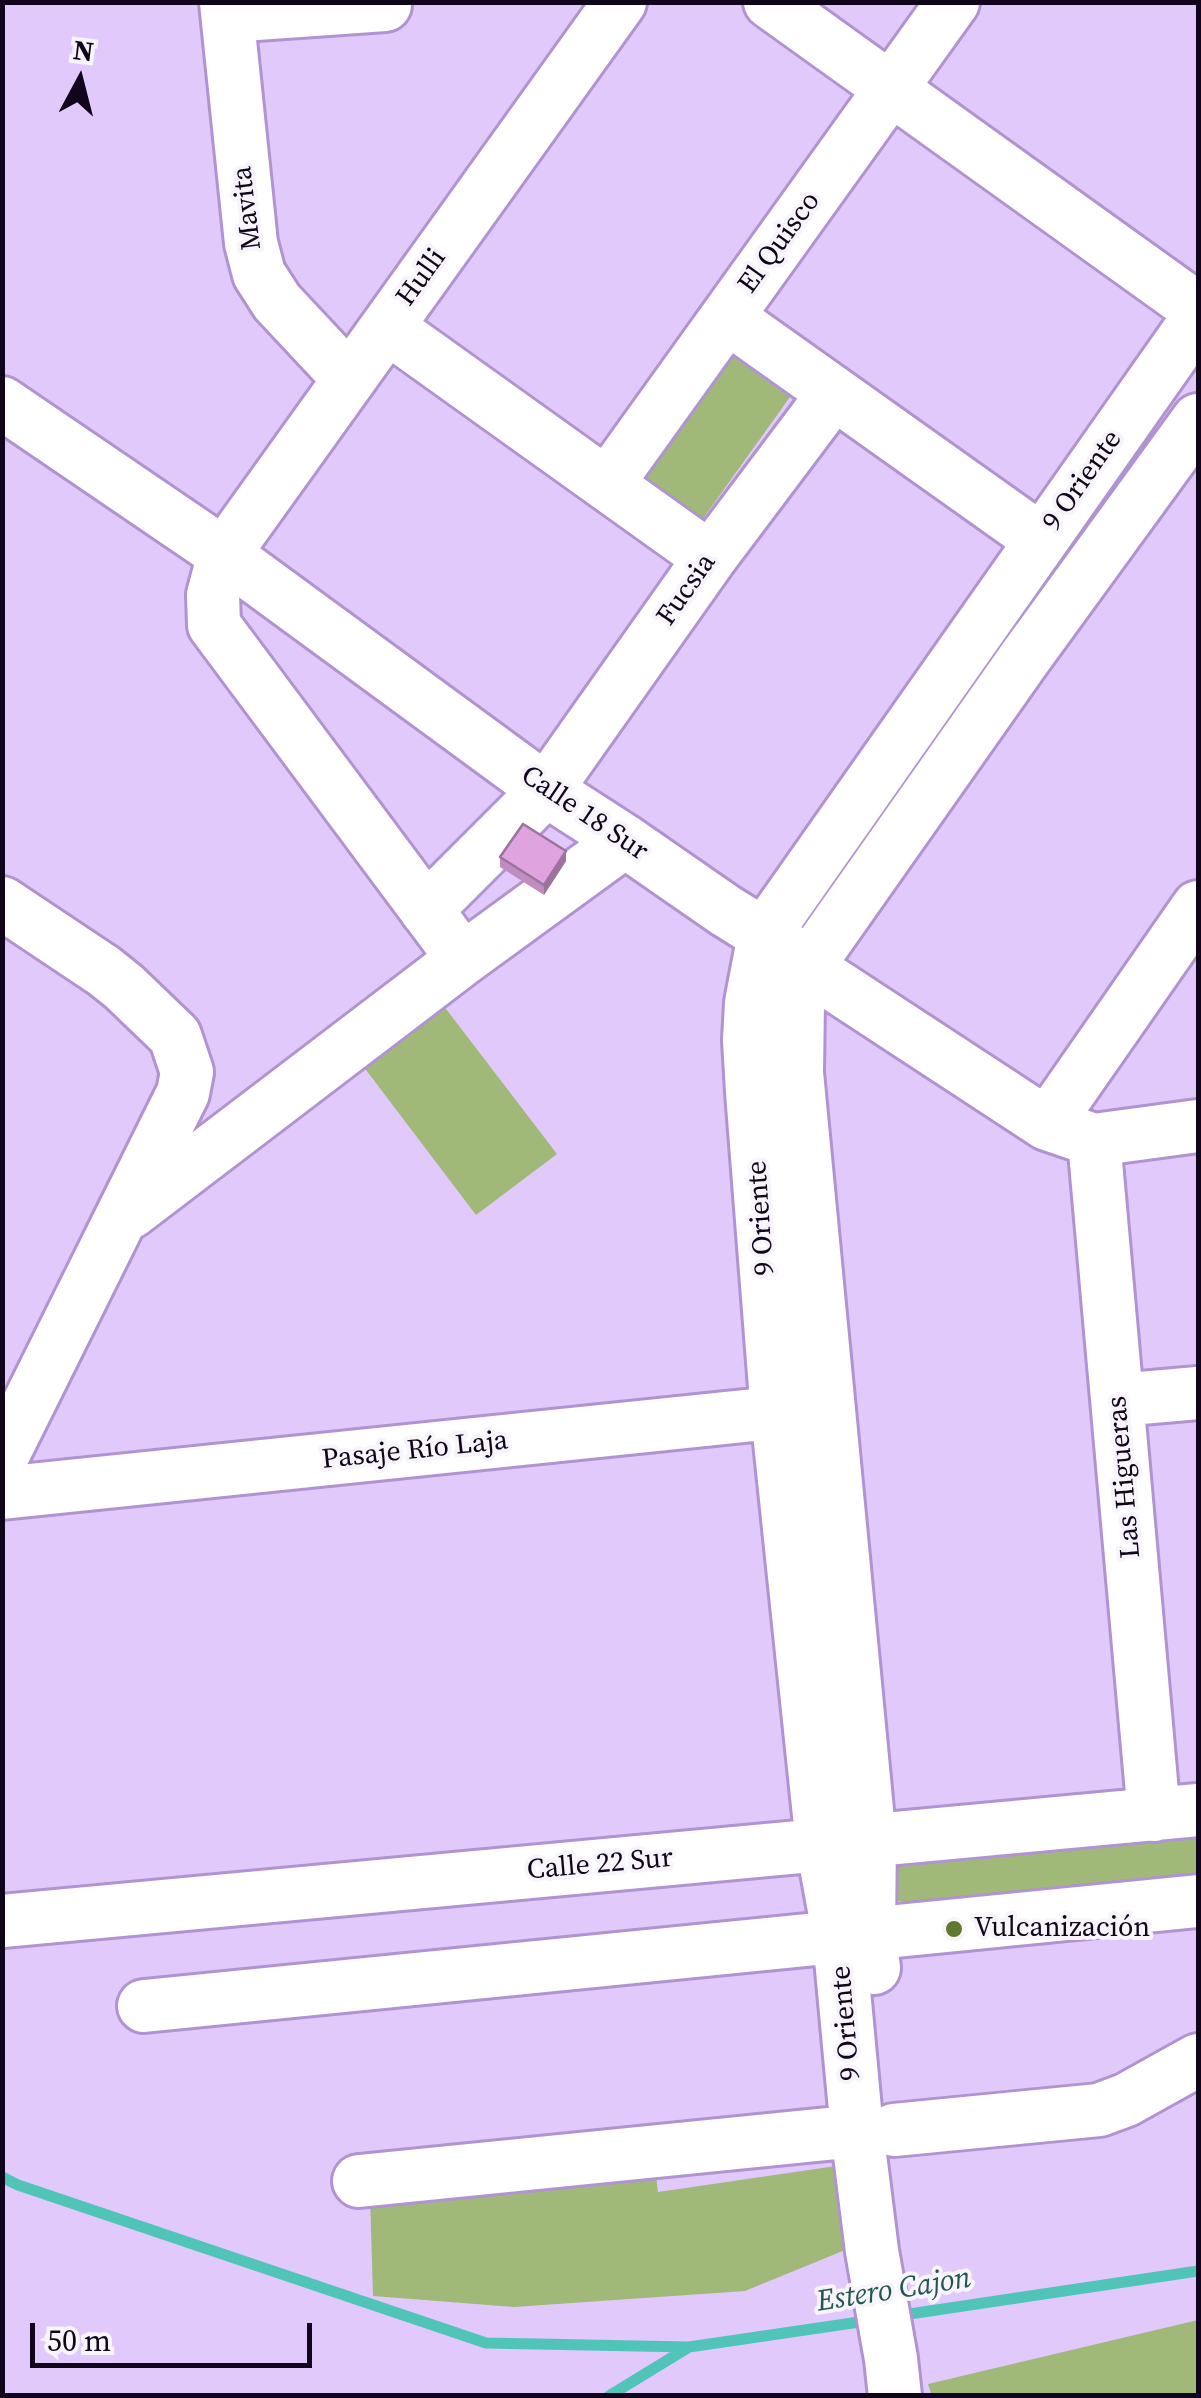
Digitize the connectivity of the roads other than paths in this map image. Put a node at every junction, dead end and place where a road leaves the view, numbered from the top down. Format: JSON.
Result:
{"nodes":[{"id":1,"x":620,"y":2,"type":"edge"},
{"id":2,"x":770,"y":2,"type":"edge"},
{"id":3,"x":953,"y":2,"type":"edge"},
{"id":4,"x":385,"y":5,"type":"dead end"},
{"id":5,"x":227,"y":10,"type":"edge"},
{"id":6,"x":890,"y":89,"type":"junction"},
{"id":7,"x":1198,"y":308,"type":"edge"},
{"id":8,"x":727,"y":317,"type":"junction"},
{"id":9,"x":1198,"y":318,"type":"edge"},
{"id":10,"x":387,"y":327,"type":"junction"},
{"id":11,"x":349,"y":379,"type":"junction"},
{"id":12,"x":834,"y":392,"type":"junction"},
{"id":13,"x":2,"y":403,"type":"edge"},
{"id":14,"x":1198,"y":420,"type":"edge"},
{"id":15,"x":607,"y":484,"type":"junction"},
{"id":16,"x":1040,"y":540,"type":"junction"},
{"id":17,"x":224,"y":554,"type":"junction"},
{"id":18,"x":710,"y":558,"type":"junction"},
{"id":19,"x":980,"y":630,"type":"junction"},
{"id":20,"x":1024,"y":659,"type":"junction"},
{"id":21,"x":546,"y":790,"type":"junction"},
{"id":22,"x":625,"y":841,"type":"junction"},
{"id":23,"x":2,"y":903,"type":"edge"},
{"id":24,"x":1198,"y":907,"type":"edge"},
{"id":25,"x":426,"y":910,"type":"junction"},
{"id":26,"x":764,"y":935,"type":"junction"},
{"id":27,"x":463,"y":959,"type":"junction"},
{"id":28,"x":810,"y":964,"type":"junction"},
{"id":29,"x":1198,"y":1126,"type":"edge"},
{"id":30,"x":1070,"y":1132,"type":"junction"},
{"id":31,"x":118,"y":1222,"type":"junction"},
{"id":32,"x":1198,"y":1393,"type":"edge"},
{"id":33,"x":1118,"y":1400,"type":"junction"},
{"id":34,"x":802,"y":1410,"type":"junction"},
{"id":35,"x":2,"y":1457,"type":"edge"},
{"id":36,"x":2,"y":1493,"type":"edge"},
{"id":37,"x":1176,"y":1813,"type":"edge"},
{"id":38,"x":846,"y":1843,"type":"junction"},
{"id":39,"x":1198,"y":1902,"type":"edge"},
{"id":40,"x":2,"y":1922,"type":"edge"},
{"id":41,"x":854,"y":1936,"type":"junction"},
{"id":42,"x":144,"y":2006,"type":"dead end"},
{"id":43,"x":1198,"y":2060,"type":"edge"},
{"id":44,"x":876,"y":2130,"type":"junction"},
{"id":45,"x":359,"y":2181,"type":"dead end"},
{"id":46,"x":893,"y":2377,"type":"edge"}],
"edges":[{"from":1,"to":10,"type":"street","name":"Hulli"},
{"from":2,"to":6,"type":"street"},
{"from":3,"to":6,"type":"street","name":"El Quisco"},
{"from":4,"to":5,"type":"street"},
{"from":5,"to":11,"type":"street","name":"Mavita"},
{"from":6,"to":7,"type":"street"},
{"from":6,"to":8,"type":"street","name":"El Quisco"},
{"from":8,"to":12,"type":"street"},
{"from":8,"to":15,"type":"street","name":"El Quisco"},
{"from":9,"to":16,"type":"street","name":"9 Oriente"},
{"from":10,"to":11,"type":"street","name":"Hulli"},
{"from":10,"to":15,"type":"street"},
{"from":11,"to":17,"type":"street","name":"Hulli"},
{"from":12,"to":16,"type":"street"},
{"from":12,"to":18,"type":"street","name":"Fucsia"},
{"from":13,"to":17,"type":"street","name":"Calle 18 Sur"},
{"from":14,"to":20,"type":"street","name":"9 Oriente"},
{"from":15,"to":18,"type":"street"},
{"from":16,"to":19,"type":"street","name":"9 Oriente"},
{"from":17,"to":21,"type":"street","name":"Calle 18 Sur"},
{"from":17,"to":25,"type":"street"},
{"from":18,"to":21,"type":"street","name":"Fucsia"},
{"from":19,"to":20,"type":"street"},
{"from":19,"to":26,"type":"street","name":"9 Oriente"},
{"from":20,"to":28,"type":"street","name":"9 Oriente"},
{"from":21,"to":22,"type":"street","name":"Calle 18 Sur"},
{"from":21,"to":25,"type":"street","name":"Fucsia"},
{"from":22,"to":26,"type":"street","name":"Calle 18 Sur"},
{"from":22,"to":27,"type":"street"},
{"from":23,"to":31,"type":"street"},
{"from":24,"to":30,"type":"street"},
{"from":25,"to":27,"type":"street"},
{"from":26,"to":28,"type":"street","name":"Calle 18 Sur"},
{"from":26,"to":34,"type":"street","name":"9 Oriente"},
{"from":27,"to":31,"type":"street"},
{"from":28,"to":30,"type":"street","name":"Calle 18 Sur"},
{"from":28,"to":34,"type":"street","name":"9 Oriente"},
{"from":29,"to":30,"type":"street"},
{"from":30,"to":33,"type":"street","name":"Las Higueras"},
{"from":31,"to":35,"type":"street"},
{"from":32,"to":33,"type":"street"},
{"from":33,"to":37,"type":"street","name":"Las Higueras"},
{"from":34,"to":36,"type":"street","name":"Pasaje Río Laja"},
{"from":34,"to":38,"type":"street","name":"9 Oriente"},
{"from":37,"to":38,"type":"street","name":"Calle 22 Sur"},
{"from":38,"to":40,"type":"street","name":"Calle 22 Sur"},
{"from":38,"to":41,"type":"street","name":"9 Oriente"},
{"from":39,"to":41,"type":"street"},
{"from":41,"to":42,"type":"street"},
{"from":41,"to":44,"type":"street","name":"9 Oriente"},
{"from":43,"to":44,"type":"street"},
{"from":44,"to":45,"type":"street"},
{"from":44,"to":46,"type":"street","name":"9 Oriente"}]}
